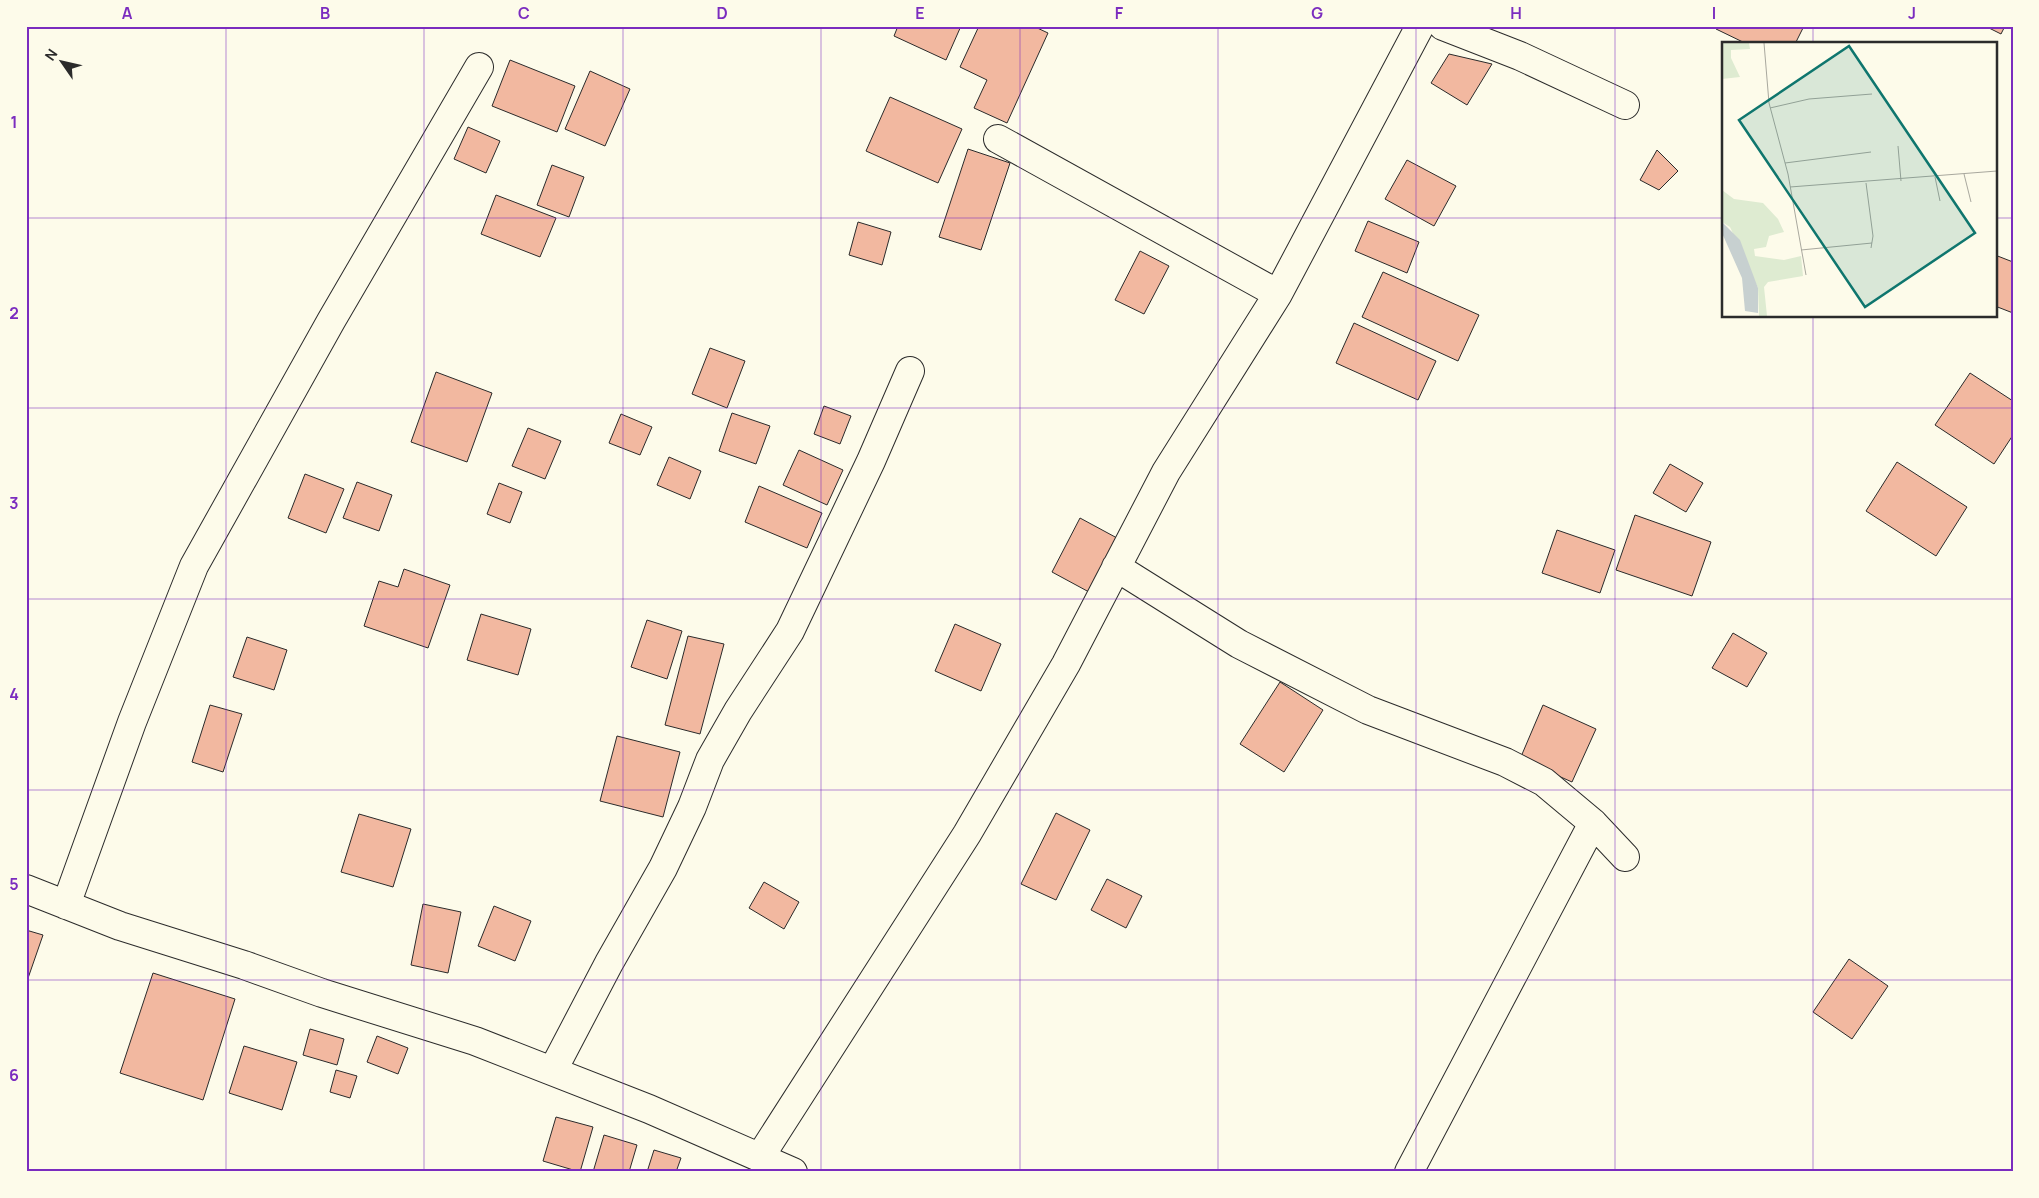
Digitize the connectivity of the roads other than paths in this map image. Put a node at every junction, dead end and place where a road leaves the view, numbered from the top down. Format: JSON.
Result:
{"nodes":[{"id":1,"x":1420,"y":26,"type":"edge"},
{"id":2,"x":1444,"y":26,"type":"edge"},
{"id":3,"x":479,"y":67,"type":"dead end"},
{"id":4,"x":1625,"y":105,"type":"dead end"},
{"id":5,"x":998,"y":139,"type":"dead end"},
{"id":6,"x":1278,"y":294,"type":"junction"},
{"id":7,"x":910,"y":371,"type":"dead end"},
{"id":8,"x":1116,"y":567,"type":"junction"},
{"id":9,"x":1594,"y":822,"type":"junction"},
{"id":10,"x":1625,"y":857,"type":"dead end"},
{"id":11,"x":26,"y":889,"type":"edge"},
{"id":12,"x":66,"y":905,"type":"junction"},
{"id":13,"x":552,"y":1070,"type":"junction"},
{"id":14,"x":760,"y":1157,"type":"junction"},
{"id":15,"x":793,"y":1172,"type":"edge"},
{"id":16,"x":1409,"y":1172,"type":"edge"}],
"edges":[{"from":1,"to":6,"type":"street"},
{"from":2,"to":4,"type":"street"},
{"from":3,"to":12,"type":"street"},
{"from":5,"to":6,"type":"street"},
{"from":6,"to":8,"type":"street"},
{"from":7,"to":13,"type":"street"},
{"from":8,"to":9,"type":"street"},
{"from":8,"to":14,"type":"street"},
{"from":9,"to":10,"type":"street"},
{"from":9,"to":16,"type":"street"},
{"from":11,"to":12,"type":"street"},
{"from":12,"to":13,"type":"street"},
{"from":13,"to":14,"type":"street"},
{"from":14,"to":15,"type":"street"}]}
